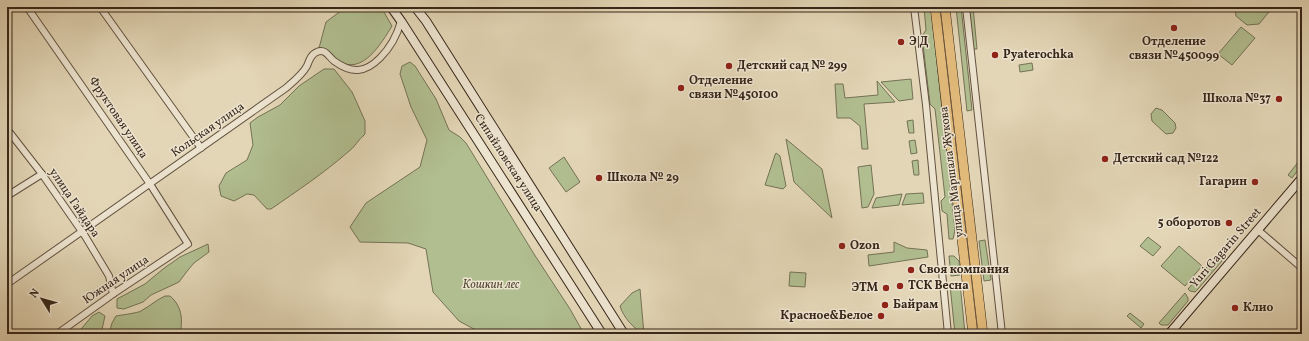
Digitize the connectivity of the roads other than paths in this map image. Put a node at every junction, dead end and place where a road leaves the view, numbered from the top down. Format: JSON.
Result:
{"nodes":[{"id":1,"x":27,"y":7,"type":"edge"},
{"id":2,"x":100,"y":7,"type":"edge"},
{"id":3,"x":391,"y":7,"type":"edge"},
{"id":4,"x":415,"y":7,"type":"edge"},
{"id":5,"x":914,"y":7,"type":"edge"},
{"id":6,"x":935,"y":7,"type":"edge"},
{"id":7,"x":945,"y":7,"type":"edge"},
{"id":8,"x":966,"y":7,"type":"edge"},
{"id":9,"x":401,"y":21,"type":"junction"},
{"id":10,"x":7,"y":129,"type":"edge"},
{"id":11,"x":201,"y":148,"type":"junction"},
{"id":12,"x":42,"y":174,"type":"junction"},
{"id":13,"x":1302,"y":178,"type":"edge"},
{"id":14,"x":150,"y":184,"type":"junction"},
{"id":15,"x":7,"y":196,"type":"edge"},
{"id":16,"x":1258,"y":230,"type":"junction"},
{"id":17,"x":82,"y":232,"type":"junction"},
{"id":18,"x":188,"y":244,"type":"joint"},
{"id":19,"x":1302,"y":268,"type":"edge"},
{"id":20,"x":7,"y":284,"type":"edge"},
{"id":21,"x":113,"y":294,"type":"junction"},
{"id":22,"x":57,"y":334,"type":"edge"},
{"id":23,"x":602,"y":334,"type":"edge"},
{"id":24,"x":624,"y":334,"type":"edge"},
{"id":25,"x":948,"y":334,"type":"edge"},
{"id":26,"x":973,"y":334,"type":"edge"},
{"id":27,"x":983,"y":334,"type":"edge"},
{"id":28,"x":1002,"y":334,"type":"edge"},
{"id":29,"x":1169,"y":334,"type":"edge"}],
"edges":[{"from":1,"to":14,"type":"street","name":"Фруктовая улица"},
{"from":2,"to":11,"type":"street"},
{"from":3,"to":9,"type":"main road","name":"Сипайловская улица"},
{"from":4,"to":24,"type":"main road","name":"Сипайловская улица"},
{"from":5,"to":25,"type":"street"},
{"from":6,"to":26,"type":"main road","name":"улица Маршала Жукова"},
{"from":7,"to":27,"type":"main road","name":"улица Маршала Жукова"},
{"from":8,"to":28,"type":"street"},
{"from":9,"to":11,"type":"street","name":"Кольская улица"},
{"from":9,"to":23,"type":"main road","name":"Сипайловская улица"},
{"from":10,"to":12,"type":"street","name":"улица Гайдара"},
{"from":11,"to":14,"type":"street","name":"Кольская улица"},
{"from":12,"to":15,"type":"street"},
{"from":12,"to":17,"type":"street","name":"улица Гайдара"},
{"from":13,"to":16,"type":"main road","name":"Yuri Gagarin Street"},
{"from":14,"to":17,"type":"street","name":"Кольская улица"},
{"from":14,"to":18,"type":"street","name":"Фруктовая улица"},
{"from":16,"to":19,"type":"street"},
{"from":16,"to":29,"type":"main road","name":"Yuri Gagarin Street"},
{"from":17,"to":20,"type":"street","name":"Кольская улица"},
{"from":17,"to":21,"type":"street","name":"улица Гайдара"},
{"from":18,"to":21,"type":"street","name":"Южная улица"},
{"from":21,"to":22,"type":"street","name":"Южная улица"}]}
